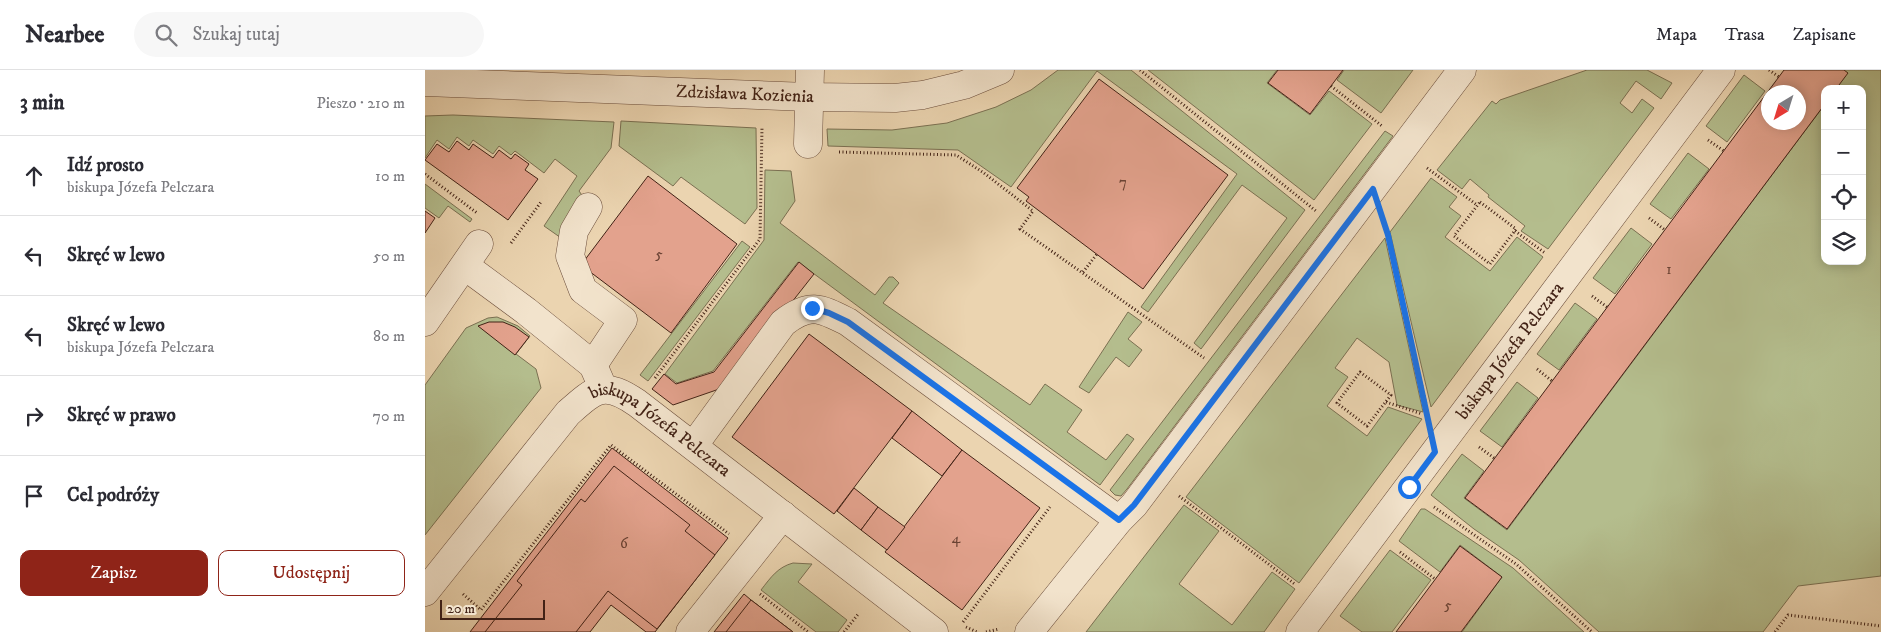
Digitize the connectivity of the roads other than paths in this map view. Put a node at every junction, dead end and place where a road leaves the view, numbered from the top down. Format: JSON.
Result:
{"nodes":[{"id":1,"x":810,"y":70,"type":"edge"},
{"id":2,"x":1000,"y":70,"type":"edge"},
{"id":3,"x":1721,"y":70,"type":"edge"},
{"id":4,"x":1462,"y":71,"type":"edge"},
{"id":5,"x":425,"y":82,"type":"edge"},
{"id":6,"x":808,"y":97,"type":"junction"},
{"id":7,"x":808,"y":144,"type":"dead end"},
{"id":8,"x":588,"y":207,"type":"dead end"},
{"id":9,"x":425,"y":322,"type":"edge"},
{"id":10,"x":598,"y":377,"type":"junction"},
{"id":11,"x":695,"y":445,"type":"junction"},
{"id":12,"x":783,"y":515,"type":"junction"},
{"id":13,"x":1119,"y":520,"type":"junction"},
{"id":14,"x":432,"y":583,"type":"edge"},
{"id":15,"x":690,"y":632,"type":"edge"},
{"id":16,"x":934,"y":632,"type":"edge"},
{"id":17,"x":1029,"y":632,"type":"edge"},
{"id":18,"x":1300,"y":632,"type":"edge"}],
"edges":[{"from":1,"to":6,"type":"street"},
{"from":2,"to":6,"type":"street","name":"Zdzisława Kozienia"},
{"from":3,"to":18,"type":"street","name":"biskupa Józefa Pelczara"},
{"from":4,"to":13,"type":"street"},
{"from":5,"to":6,"type":"street","name":"Zdzisława Kozienia"},
{"from":6,"to":7,"type":"street"},
{"from":8,"to":10,"type":"street"},
{"from":9,"to":10,"type":"street"},
{"from":10,"to":11,"type":"street","name":"biskupa Józefa Pelczara"},
{"from":10,"to":14,"type":"street","name":"biskupa Józefa Pelczara"},
{"from":11,"to":12,"type":"street","name":"biskupa Józefa Pelczara"},
{"from":11,"to":13,"type":"street"},
{"from":12,"to":15,"type":"street"},
{"from":12,"to":16,"type":"street","name":"biskupa Józefa Pelczara"},
{"from":13,"to":17,"type":"street"}]}
